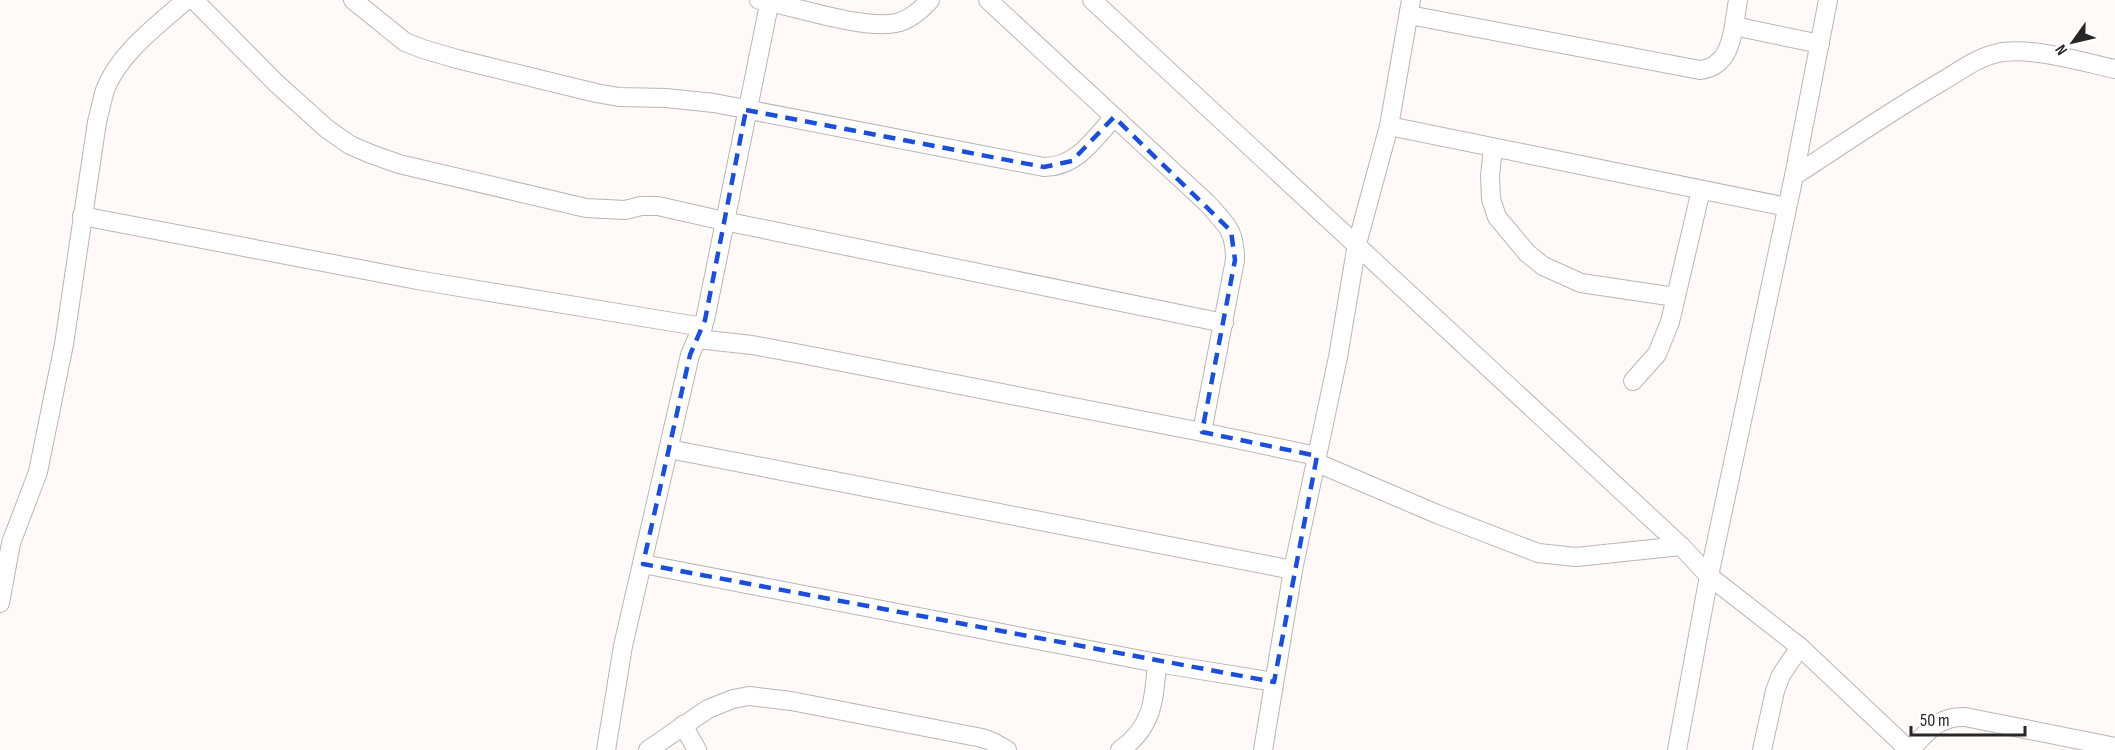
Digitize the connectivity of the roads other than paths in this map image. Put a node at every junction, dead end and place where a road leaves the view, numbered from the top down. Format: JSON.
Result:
{"nodes":[{"id":1,"x":186,"y":0,"type":"edge"},
{"id":2,"x":194,"y":0,"type":"edge"},
{"id":3,"x":353,"y":0,"type":"edge"},
{"id":4,"x":930,"y":0,"type":"edge"},
{"id":5,"x":988,"y":0,"type":"edge"},
{"id":6,"x":1092,"y":0,"type":"edge"},
{"id":7,"x":1738,"y":0,"type":"edge"},
{"id":8,"x":1828,"y":0,"type":"edge"},
{"id":9,"x":766,"y":1,"type":"edge"},
{"id":10,"x":1410,"y":8,"type":"edge"},
{"id":11,"x":1734,"y":26,"type":"junction"},
{"id":12,"x":1820,"y":44,"type":"junction"},
{"id":13,"x":2115,"y":69,"type":"edge"},
{"id":14,"x":746,"y":110,"type":"junction"},
{"id":15,"x":1114,"y":117,"type":"junction"},
{"id":16,"x":1389,"y":126,"type":"junction"},
{"id":17,"x":1492,"y":148,"type":"junction"},
{"id":18,"x":1794,"y":176,"type":"junction"},
{"id":19,"x":1701,"y":190,"type":"junction"},
{"id":20,"x":1787,"y":207,"type":"junction"},
{"id":21,"x":82,"y":216,"type":"junction"},
{"id":22,"x":724,"y":221,"type":"junction"},
{"id":23,"x":1357,"y":244,"type":"junction"},
{"id":24,"x":1675,"y":297,"type":"junction"},
{"id":25,"x":1224,"y":322,"type":"junction"},
{"id":26,"x":700,"y":333,"type":"junction"},
{"id":27,"x":1633,"y":381,"type":"dead end"},
{"id":28,"x":1202,"y":432,"type":"junction"},
{"id":29,"x":669,"y":449,"type":"junction"},
{"id":30,"x":1316,"y":459,"type":"junction"},
{"id":31,"x":1681,"y":546,"type":"junction"},
{"id":32,"x":643,"y":564,"type":"junction"},
{"id":33,"x":1293,"y":570,"type":"junction"},
{"id":34,"x":1709,"y":576,"type":"junction"},
{"id":35,"x":0,"y":603,"type":"edge"},
{"id":36,"x":1800,"y":646,"type":"junction"},
{"id":37,"x":1157,"y":663,"type":"junction"},
{"id":38,"x":1274,"y":682,"type":"junction"},
{"id":39,"x":683,"y":725,"type":"junction"},
{"id":40,"x":2115,"y":747,"type":"edge"},
{"id":41,"x":606,"y":750,"type":"edge"},
{"id":42,"x":648,"y":750,"type":"edge"},
{"id":43,"x":696,"y":750,"type":"edge"},
{"id":44,"x":1007,"y":750,"type":"edge"},
{"id":45,"x":1120,"y":750,"type":"edge"},
{"id":46,"x":1263,"y":750,"type":"edge"},
{"id":47,"x":1677,"y":750,"type":"edge"},
{"id":48,"x":1762,"y":750,"type":"edge"},
{"id":49,"x":1909,"y":750,"type":"edge"}],
"edges":[{"from":1,"to":21,"type":"street"},
{"from":2,"to":22,"type":"street"},
{"from":3,"to":14,"type":"street"},
{"from":4,"to":9,"type":"street"},
{"from":5,"to":15,"type":"street"},
{"from":6,"to":23,"type":"street"},
{"from":7,"to":11,"type":"street"},
{"from":8,"to":12,"type":"street"},
{"from":9,"to":14,"type":"street"},
{"from":10,"to":11,"type":"street"},
{"from":10,"to":16,"type":"street"},
{"from":11,"to":12,"type":"street"},
{"from":12,"to":18,"type":"street"},
{"from":13,"to":18,"type":"street"},
{"from":14,"to":15,"type":"street"},
{"from":14,"to":22,"type":"street"},
{"from":15,"to":25,"type":"street"},
{"from":16,"to":17,"type":"street"},
{"from":16,"to":23,"type":"street"},
{"from":17,"to":19,"type":"street"},
{"from":17,"to":24,"type":"street"},
{"from":18,"to":20,"type":"street"},
{"from":19,"to":20,"type":"street"},
{"from":19,"to":24,"type":"street"},
{"from":20,"to":34,"type":"street"},
{"from":21,"to":26,"type":"street"},
{"from":21,"to":35,"type":"street"},
{"from":22,"to":25,"type":"street"},
{"from":22,"to":26,"type":"street"},
{"from":23,"to":30,"type":"street"},
{"from":23,"to":31,"type":"street"},
{"from":24,"to":27,"type":"street"},
{"from":25,"to":28,"type":"street"},
{"from":26,"to":28,"type":"street"},
{"from":26,"to":29,"type":"street"},
{"from":28,"to":30,"type":"street"},
{"from":29,"to":32,"type":"street"},
{"from":29,"to":33,"type":"street"},
{"from":30,"to":31,"type":"street"},
{"from":30,"to":33,"type":"street"},
{"from":31,"to":34,"type":"street"},
{"from":32,"to":37,"type":"street"},
{"from":32,"to":41,"type":"street"},
{"from":33,"to":38,"type":"street"},
{"from":34,"to":36,"type":"street"},
{"from":34,"to":47,"type":"street"},
{"from":36,"to":48,"type":"street"},
{"from":36,"to":49,"type":"street"},
{"from":37,"to":38,"type":"street"},
{"from":37,"to":45,"type":"street"},
{"from":38,"to":46,"type":"street"},
{"from":39,"to":42,"type":"street"},
{"from":39,"to":43,"type":"street"},
{"from":39,"to":44,"type":"street"},
{"from":40,"to":49,"type":"street"}]}
